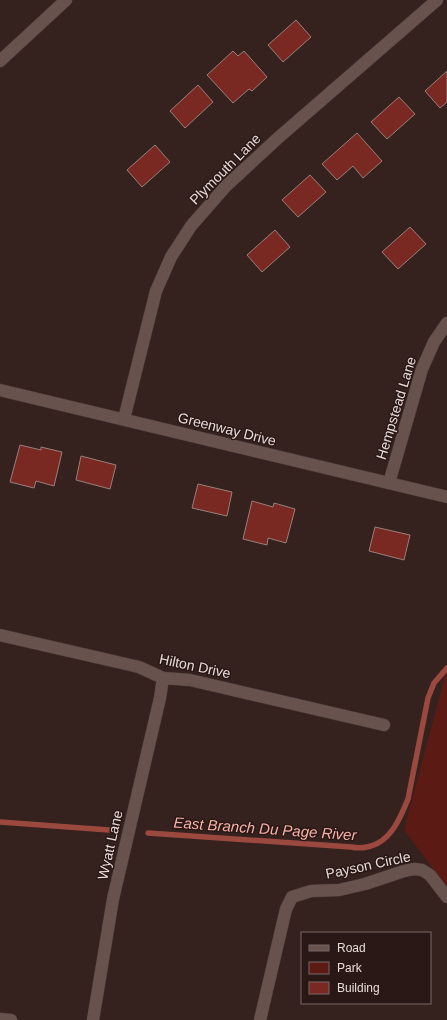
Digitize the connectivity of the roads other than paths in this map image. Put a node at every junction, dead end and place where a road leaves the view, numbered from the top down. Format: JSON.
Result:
{"nodes":[{"id":1,"x":66,"y":0,"type":"edge"},
{"id":2,"x":437,"y":0,"type":"edge"},
{"id":3,"x":0,"y":61,"type":"edge"},
{"id":4,"x":447,"y":323,"type":"edge"},
{"id":5,"x":0,"y":390,"type":"edge"},
{"id":6,"x":124,"y":419,"type":"junction"},
{"id":7,"x":389,"y":483,"type":"junction"},
{"id":8,"x":447,"y":497,"type":"edge"},
{"id":9,"x":0,"y":635,"type":"edge"},
{"id":10,"x":163,"y":678,"type":"junction"},
{"id":11,"x":384,"y":725,"type":"dead end"},
{"id":12,"x":447,"y":897,"type":"edge"},
{"id":13,"x":0,"y":1019,"type":"edge"},
{"id":14,"x":11,"y":1020,"type":"edge"},
{"id":15,"x":93,"y":1020,"type":"edge"},
{"id":16,"x":260,"y":1020,"type":"edge"}],
"edges":[{"from":1,"to":3,"type":"street"},
{"from":2,"to":6,"type":"street","name":"Plymouth Lane"},
{"from":4,"to":7,"type":"street","name":"Hempstead Lane"},
{"from":5,"to":6,"type":"street","name":"Greenway Drive"},
{"from":6,"to":7,"type":"street","name":"Greenway Drive"},
{"from":7,"to":8,"type":"street","name":"Greenway Drive"},
{"from":9,"to":10,"type":"street","name":"Hilton Drive"},
{"from":10,"to":11,"type":"street","name":"Hilton Drive"},
{"from":10,"to":15,"type":"street","name":"Wyatt Lane"},
{"from":12,"to":16,"type":"street","name":"Payson Circle"},
{"from":13,"to":14,"type":"street"}]}
